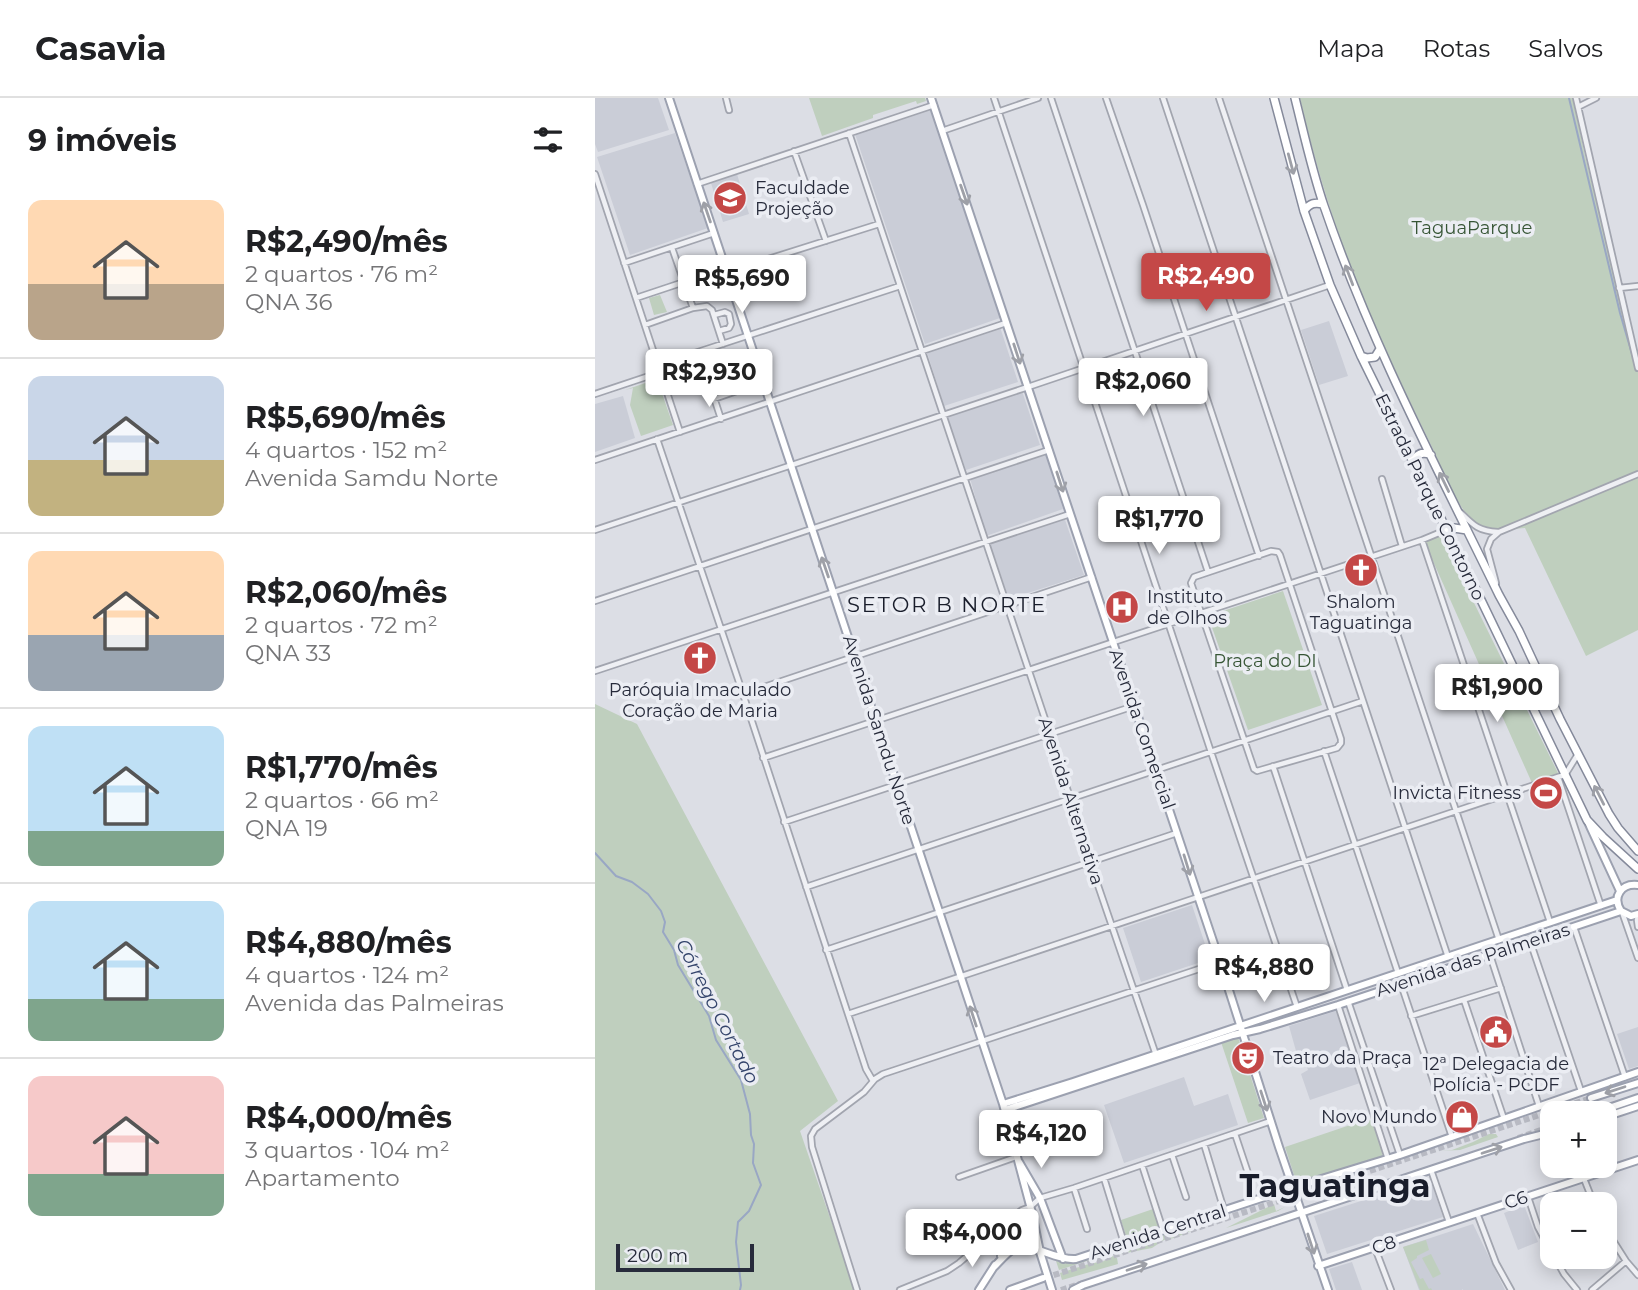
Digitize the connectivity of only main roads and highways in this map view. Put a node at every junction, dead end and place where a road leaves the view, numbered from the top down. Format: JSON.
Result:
{"nodes":[{"id":1,"x":669,"y":98,"type":"edge"},
{"id":2,"x":1274,"y":98,"type":"edge"},
{"id":3,"x":1295,"y":98,"type":"edge"},
{"id":4,"x":932,"y":101,"type":"edge"},
{"id":5,"x":1324,"y":204,"type":"junction"},
{"id":6,"x":1304,"y":211,"type":"junction"},
{"id":7,"x":1380,"y":349,"type":"junction"},
{"id":8,"x":1361,"y":356,"type":"junction"},
{"id":9,"x":1432,"y":456,"type":"junction"},
{"id":10,"x":1412,"y":463,"type":"junction"},
{"id":11,"x":1446,"y":530,"type":"junction"},
{"id":12,"x":1467,"y":530,"type":"junction"},
{"id":13,"x":1546,"y":691,"type":"junction"},
{"id":14,"x":1528,"y":697,"type":"junction"},
{"id":15,"x":1587,"y":820,"type":"junction"},
{"id":16,"x":1638,"y":851,"type":"edge"},
{"id":17,"x":1638,"y":869,"type":"edge"},
{"id":18,"x":1638,"y":885,"type":"edge"},
{"id":19,"x":1619,"y":891,"type":"junction"},
{"id":20,"x":1617,"y":900,"type":"junction"},
{"id":21,"x":1590,"y":910,"type":"junction"},
{"id":22,"x":1621,"y":911,"type":"junction"},
{"id":23,"x":1638,"y":916,"type":"edge"},
{"id":24,"x":1591,"y":921,"type":"junction"},
{"id":25,"x":1527,"y":930,"type":"junction"},
{"id":26,"x":1518,"y":944,"type":"junction"},
{"id":27,"x":1471,"y":950,"type":"junction"},
{"id":28,"x":1473,"y":960,"type":"junction"},
{"id":29,"x":1431,"y":962,"type":"junction"},
{"id":30,"x":1434,"y":972,"type":"junction"},
{"id":31,"x":1381,"y":979,"type":"junction"},
{"id":32,"x":1386,"y":989,"type":"junction"},
{"id":33,"x":1282,"y":1012,"type":"junction"},
{"id":34,"x":1286,"y":1021,"type":"junction"},
{"id":35,"x":1241,"y":1030,"type":"junction"},
{"id":36,"x":1638,"y":1072,"type":"edge"},
{"id":37,"x":1638,"y":1083,"type":"edge"},
{"id":38,"x":1591,"y":1098,"type":"tunnel mouth"},
{"id":39,"x":1638,"y":1098,"type":"edge"},
{"id":40,"x":1617,"y":1105,"type":"edge"},
{"id":41,"x":1638,"y":1106,"type":"edge"},
{"id":42,"x":1004,"y":1107,"type":"junction"},
{"id":43,"x":1617,"y":1113,"type":"edge"},
{"id":44,"x":1540,"y":1135,"type":"edge"},
{"id":45,"x":1016,"y":1157,"type":"junction"},
{"id":46,"x":1638,"y":1160,"type":"edge"},
{"id":47,"x":1293,"y":1190,"type":"junction"},
{"id":48,"x":1031,"y":1210,"type":"junction"},
{"id":49,"x":1300,"y":1212,"type":"junction"},
{"id":50,"x":1449,"y":1223,"type":"joint"},
{"id":51,"x":1039,"y":1252,"type":"junction"},
{"id":52,"x":1063,"y":1259,"type":"junction"},
{"id":53,"x":1318,"y":1266,"type":"junction"},
{"id":54,"x":993,"y":1267,"type":"junction"},
{"id":55,"x":1043,"y":1278,"type":"tunnel mouth"},
{"id":56,"x":1051,"y":1288,"type":"edge"},
{"id":57,"x":979,"y":1290,"type":"edge"},
{"id":58,"x":1010,"y":1290,"type":"edge"},
{"id":59,"x":1073,"y":1290,"type":"edge"},
{"id":60,"x":1328,"y":1290,"type":"edge"}],
"edges":[{"from":42,"to":1,"type":"main road","name":"Avenida Samdu Norte","one_way":true},
{"from":2,"to":6,"type":"highway","name":"Estrada Parque Contorno","one_way":true},
{"from":3,"to":5,"type":"highway","name":"Estrada Parque Contorno"},
{"from":4,"to":35,"type":"main road","name":"Avenida Comercial","one_way":true},
{"from":5,"to":6,"type":"highway"},
{"from":7,"to":5,"type":"highway","name":"Estrada Parque Contorno","one_way":true},
{"from":6,"to":8,"type":"highway","name":"Estrada Parque Contorno"},
{"from":7,"to":8,"type":"highway"},
{"from":7,"to":9,"type":"highway","name":"Estrada Parque Contorno"},
{"from":8,"to":10,"type":"highway","name":"Estrada Parque Contorno"},
{"from":9,"to":10,"type":"highway"},
{"from":12,"to":9,"type":"highway","name":"Estrada Parque Contorno","one_way":true},
{"from":10,"to":11,"type":"highway","name":"Estrada Parque Contorno"},
{"from":11,"to":12,"type":"highway"},
{"from":11,"to":14,"type":"highway","name":"Estrada Parque Contorno"},
{"from":12,"to":13,"type":"highway","name":"Estrada Parque Contorno"},
{"from":13,"to":14,"type":"highway"},
{"from":16,"to":13,"type":"highway","name":"Estrada Parque Contorno","one_way":true},
{"from":14,"to":15,"type":"highway","name":"Estrada Parque Contorno"},
{"from":15,"to":17,"type":"highway","name":"Estrada Parque Contorno"},
{"from":15,"to":19,"type":"main road"},
{"from":18,"to":19,"type":"main road"},
{"from":19,"to":20,"type":"main road"},
{"from":20,"to":21,"type":"main road","name":"Avenida das Palmeiras"},
{"from":20,"to":22,"type":"main road"},
{"from":21,"to":24,"type":"main road"},
{"from":21,"to":25,"type":"main road","name":"Avenida das Palmeiras"},
{"from":22,"to":23,"type":"main road"},
{"from":22,"to":24,"type":"main road","name":"Avenida das Palmeiras"},
{"from":24,"to":26,"type":"main road","name":"Avenida das Palmeiras"},
{"from":25,"to":26,"type":"main road"},
{"from":25,"to":27,"type":"main road","name":"Avenida das Palmeiras"},
{"from":26,"to":28,"type":"main road","name":"Avenida das Palmeiras"},
{"from":27,"to":28,"type":"main road"},
{"from":27,"to":29,"type":"main road","name":"Avenida das Palmeiras"},
{"from":28,"to":30,"type":"main road","name":"Avenida das Palmeiras"},
{"from":29,"to":30,"type":"main road"},
{"from":29,"to":31,"type":"main road","name":"Avenida das Palmeiras"},
{"from":30,"to":32,"type":"main road","name":"Avenida das Palmeiras"},
{"from":31,"to":32,"type":"main road"},
{"from":31,"to":33,"type":"main road","name":"Avenida das Palmeiras"},
{"from":32,"to":34,"type":"main road","name":"Avenida das Palmeiras"},
{"from":33,"to":34,"type":"main road"},
{"from":33,"to":35,"type":"main road","name":"Avenida das Palmeiras"},
{"from":34,"to":35,"type":"main road","name":"Avenida das Palmeiras"},
{"from":35,"to":42,"type":"main road","name":"Avenida das Palmeiras"},
{"from":35,"to":47,"type":"main road","name":"Avenida Comercial","one_way":true},
{"from":36,"to":47,"type":"main road","name":"Avenida Central"},
{"from":37,"to":38,"type":"main road","one_way":true},
{"from":39,"to":40,"type":"main road"},
{"from":41,"to":43,"type":"main road"},
{"from":42,"to":45,"type":"main road","name":"Avenida Samdu Norte"},
{"from":49,"to":44,"type":"main road","name":"Avenida Central","one_way":true},
{"from":45,"to":48,"type":"main road","name":"Avenida Samdu Norte"},
{"from":45,"to":52,"type":"main road"},
{"from":46,"to":50,"type":"main road","name":"C6"},
{"from":47,"to":49,"type":"main road"},
{"from":47,"to":52,"type":"main road","name":"Avenida Central"},
{"from":48,"to":51,"type":"main road","name":"Avenida Samdu Norte"},
{"from":48,"to":54,"type":"main road"},
{"from":49,"to":53,"type":"main road","one_way":true},
{"from":59,"to":49,"type":"main road","name":"Avenida Central","one_way":true},
{"from":50,"to":53,"type":"main road","name":"C8"},
{"from":51,"to":52,"type":"main road","name":"Avenida Central"},
{"from":51,"to":54,"type":"main road"},
{"from":51,"to":56,"type":"main road","name":"Avenida Samdu Norte"},
{"from":53,"to":60,"type":"main road"},
{"from":54,"to":57,"type":"main road"},
{"from":55,"to":58,"type":"main road"}]}
